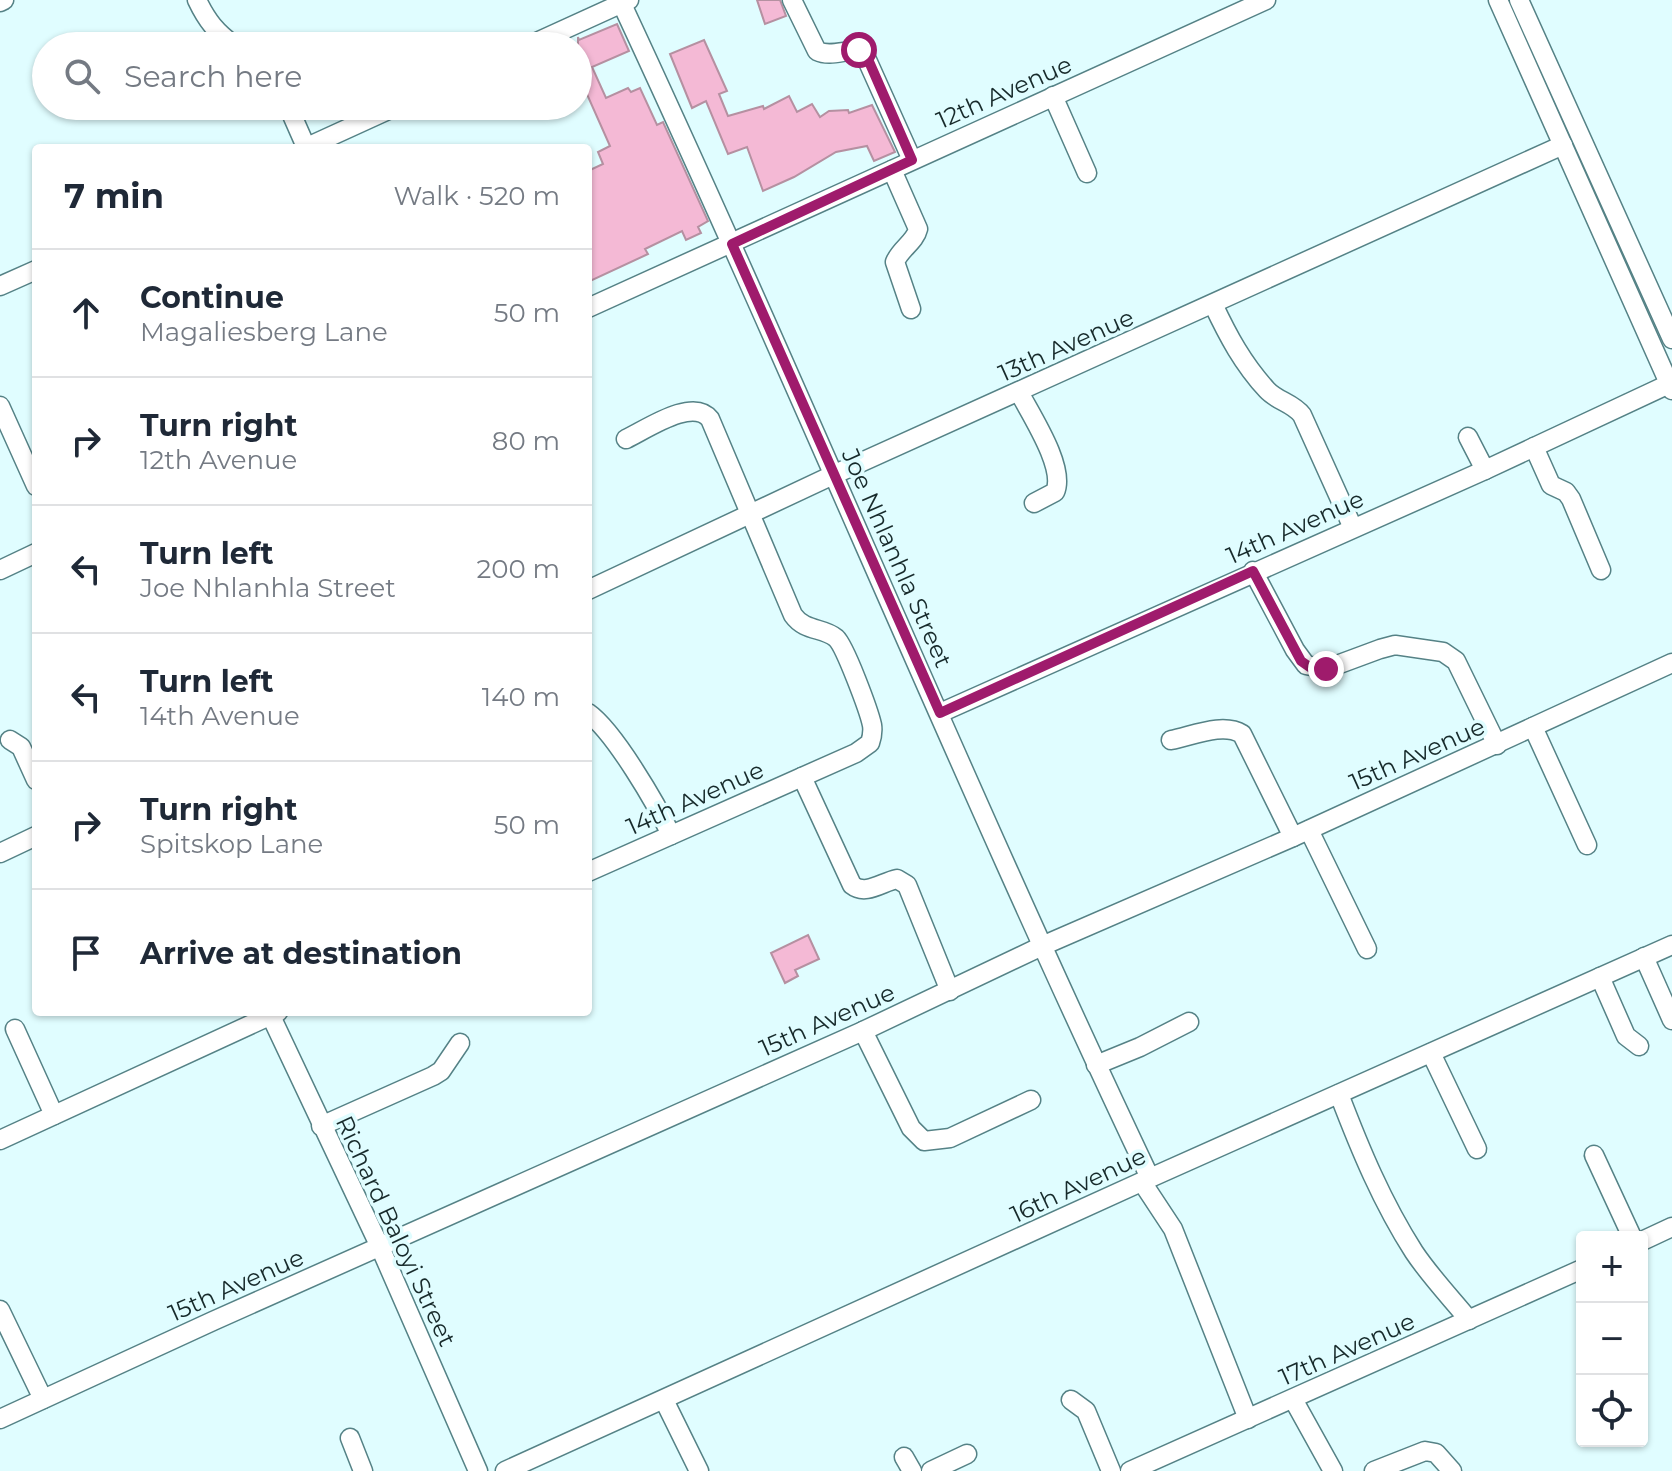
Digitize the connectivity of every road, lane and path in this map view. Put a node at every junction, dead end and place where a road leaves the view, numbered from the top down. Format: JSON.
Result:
{"nodes":[{"id":1,"x":197,"y":0,"type":"edge"},
{"id":2,"x":792,"y":0,"type":"edge"},
{"id":3,"x":1266,"y":0,"type":"edge"},
{"id":4,"x":1498,"y":0,"type":"edge"},
{"id":5,"x":1519,"y":0,"type":"edge"},
{"id":6,"x":623,"y":1,"type":"edge"},
{"id":7,"x":216,"y":32,"type":"edge"},
{"id":8,"x":558,"y":32,"type":"edge"},
{"id":9,"x":1053,"y":96,"type":"junction"},
{"id":10,"x":294,"y":120,"type":"edge"},
{"id":11,"x":367,"y":120,"type":"edge"},
{"id":12,"x":304,"y":144,"type":"edge"},
{"id":13,"x":315,"y":144,"type":"edge"},
{"id":14,"x":1563,"y":145,"type":"junction"},
{"id":15,"x":912,"y":160,"type":"junction"},
{"id":16,"x":892,"y":170,"type":"junction"},
{"id":17,"x":1087,"y":173,"type":"dead end"},
{"id":18,"x":732,"y":244,"type":"junction"},
{"id":19,"x":32,"y":272,"type":"edge"},
{"id":20,"x":0,"y":286,"type":"edge"},
{"id":21,"x":1213,"y":304,"type":"junction"},
{"id":22,"x":592,"y":306,"type":"edge"},
{"id":23,"x":911,"y":309,"type":"dead end"},
{"id":24,"x":1672,"y":339,"type":"edge"},
{"id":25,"x":1671,"y":387,"type":"edge"},
{"id":26,"x":1019,"y":392,"type":"junction"},
{"id":27,"x":0,"y":406,"type":"edge"},
{"id":28,"x":1468,"y":437,"type":"dead end"},
{"id":29,"x":626,"y":439,"type":"dead end"},
{"id":30,"x":1534,"y":447,"type":"junction"},
{"id":31,"x":1485,"y":470,"type":"junction"},
{"id":32,"x":833,"y":475,"type":"junction"},
{"id":33,"x":32,"y":477,"type":"edge"},
{"id":34,"x":1034,"y":503,"type":"dead end"},
{"id":35,"x":751,"y":515,"type":"junction"},
{"id":36,"x":1353,"y":528,"type":"junction"},
{"id":37,"x":32,"y":555,"type":"edge"},
{"id":38,"x":0,"y":570,"type":"edge"},
{"id":39,"x":1601,"y":570,"type":"dead end"},
{"id":40,"x":1253,"y":571,"type":"junction"},
{"id":41,"x":592,"y":588,"type":"edge"},
{"id":42,"x":1672,"y":663,"type":"edge"},
{"id":43,"x":940,"y":713,"type":"junction"},
{"id":44,"x":592,"y":717,"type":"edge"},
{"id":45,"x":1533,"y":727,"type":"junction"},
{"id":46,"x":10,"y":740,"type":"dead end"},
{"id":47,"x":1171,"y":740,"type":"dead end"},
{"id":48,"x":1497,"y":745,"type":"junction"},
{"id":49,"x":32,"y":771,"type":"edge"},
{"id":50,"x":802,"y":777,"type":"junction"},
{"id":51,"x":1301,"y":834,"type":"junction"},
{"id":52,"x":671,"y":835,"type":"junction"},
{"id":53,"x":32,"y":838,"type":"edge"},
{"id":54,"x":1587,"y":845,"type":"dead end"},
{"id":55,"x":0,"y":853,"type":"edge"},
{"id":56,"x":592,"y":870,"type":"edge"},
{"id":57,"x":1672,"y":945,"type":"edge"},
{"id":58,"x":1042,"y":946,"type":"junction"},
{"id":59,"x":1367,"y":949,"type":"dead end"},
{"id":60,"x":1644,"y":957,"type":"junction"},
{"id":61,"x":1600,"y":977,"type":"junction"},
{"id":62,"x":950,"y":991,"type":"junction"},
{"id":63,"x":267,"y":1016,"type":"edge"},
{"id":64,"x":274,"y":1016,"type":"edge"},
{"id":65,"x":1672,"y":1020,"type":"edge"},
{"id":66,"x":1189,"y":1022,"type":"dead end"},
{"id":67,"x":15,"y":1029,"type":"dead end"},
{"id":68,"x":863,"y":1031,"type":"junction"},
{"id":69,"x":460,"y":1043,"type":"dead end"},
{"id":70,"x":1639,"y":1046,"type":"dead end"},
{"id":71,"x":1431,"y":1053,"type":"junction"},
{"id":72,"x":1096,"y":1065,"type":"junction"},
{"id":73,"x":1339,"y":1094,"type":"junction"},
{"id":74,"x":1031,"y":1100,"type":"dead end"},
{"id":75,"x":54,"y":1115,"type":"junction"},
{"id":76,"x":321,"y":1126,"type":"junction"},
{"id":77,"x":0,"y":1140,"type":"edge"},
{"id":78,"x":1477,"y":1149,"type":"dead end"},
{"id":79,"x":1594,"y":1155,"type":"dead end"},
{"id":80,"x":1146,"y":1180,"type":"junction"},
{"id":81,"x":1672,"y":1227,"type":"edge"},
{"id":82,"x":1629,"y":1231,"type":"edge"},
{"id":83,"x":1648,"y":1238,"type":"edge"},
{"id":84,"x":380,"y":1247,"type":"junction"},
{"id":85,"x":1576,"y":1272,"type":"edge"},
{"id":86,"x":0,"y":1310,"type":"edge"},
{"id":87,"x":1469,"y":1320,"type":"junction"},
{"id":88,"x":43,"y":1399,"type":"junction"},
{"id":89,"x":1293,"y":1399,"type":"junction"},
{"id":90,"x":664,"y":1400,"type":"junction"},
{"id":91,"x":1071,"y":1400,"type":"dead end"},
{"id":92,"x":0,"y":1419,"type":"edge"},
{"id":93,"x":1248,"y":1419,"type":"junction"},
{"id":94,"x":350,"y":1438,"type":"dead end"},
{"id":95,"x":967,"y":1454,"type":"dead end"},
{"id":96,"x":1163,"y":1465,"type":"edge"},
{"id":97,"x":363,"y":1471,"type":"edge"},
{"id":98,"x":478,"y":1471,"type":"edge"},
{"id":99,"x":505,"y":1471,"type":"edge"},
{"id":100,"x":699,"y":1471,"type":"edge"},
{"id":101,"x":931,"y":1471,"type":"edge"},
{"id":102,"x":1111,"y":1471,"type":"edge"},
{"id":103,"x":1130,"y":1471,"type":"edge"},
{"id":104,"x":1333,"y":1471,"type":"edge"},
{"id":105,"x":1374,"y":1471,"type":"edge"},
{"id":106,"x":1452,"y":1471,"type":"edge"}],
"edges":[{"from":1,"to":7,"type":"street"},
{"from":2,"to":15,"type":"street"},
{"from":3,"to":9,"type":"street","name":"12th Avenue"},
{"from":4,"to":14,"type":"street"},
{"from":5,"to":24,"type":"street"},
{"from":6,"to":8,"type":"street"},
{"from":6,"to":18,"type":"street","name":"Joe Nhlanhla Street"},
{"from":9,"to":15,"type":"street","name":"12th Avenue"},
{"from":9,"to":17,"type":"street"},
{"from":10,"to":12,"type":"street"},
{"from":11,"to":13,"type":"street"},
{"from":14,"to":21,"type":"street","name":"13th Avenue"},
{"from":14,"to":25,"type":"street"},
{"from":15,"to":16,"type":"street","name":"12th Avenue"},
{"from":16,"to":18,"type":"street","name":"12th Avenue"},
{"from":16,"to":23,"type":"street"},
{"from":18,"to":22,"type":"street","name":"12th Avenue"},
{"from":18,"to":32,"type":"street","name":"Joe Nhlanhla Street"},
{"from":19,"to":20,"type":"street"},
{"from":21,"to":26,"type":"street","name":"13th Avenue"},
{"from":21,"to":36,"type":"street"},
{"from":25,"to":30,"type":"street","name":"14th Avenue"},
{"from":26,"to":32,"type":"street","name":"13th Avenue"},
{"from":26,"to":34,"type":"street"},
{"from":27,"to":33,"type":"street"},
{"from":28,"to":31,"type":"street"},
{"from":29,"to":35,"type":"street"},
{"from":30,"to":31,"type":"street","name":"14th Avenue"},
{"from":30,"to":39,"type":"street"},
{"from":31,"to":36,"type":"street","name":"14th Avenue"},
{"from":32,"to":35,"type":"street","name":"13th Avenue"},
{"from":32,"to":43,"type":"street","name":"Joe Nhlanhla Street"},
{"from":35,"to":41,"type":"street","name":"13th Avenue"},
{"from":35,"to":50,"type":"street","name":"14th Avenue"},
{"from":36,"to":40,"type":"street","name":"14th Avenue"},
{"from":37,"to":38,"type":"street"},
{"from":40,"to":43,"type":"street","name":"14th Avenue"},
{"from":40,"to":48,"type":"street"},
{"from":42,"to":45,"type":"street","name":"15th Avenue"},
{"from":43,"to":58,"type":"street","name":"Joe Nhlanhla Street"},
{"from":44,"to":52,"type":"street"},
{"from":45,"to":48,"type":"street","name":"15th Avenue"},
{"from":45,"to":54,"type":"street"},
{"from":46,"to":49,"type":"street"},
{"from":47,"to":51,"type":"street"},
{"from":48,"to":51,"type":"street","name":"15th Avenue"},
{"from":50,"to":52,"type":"street","name":"14th Avenue"},
{"from":50,"to":62,"type":"street"},
{"from":51,"to":58,"type":"street","name":"15th Avenue"},
{"from":51,"to":59,"type":"street"},
{"from":52,"to":56,"type":"street","name":"14th Avenue"},
{"from":53,"to":55,"type":"street"},
{"from":57,"to":60,"type":"street","name":"16th Avenue"},
{"from":58,"to":62,"type":"street","name":"15th Avenue"},
{"from":58,"to":72,"type":"street","name":"Joe Nhlanhla Street"},
{"from":60,"to":61,"type":"street","name":"16th Avenue"},
{"from":60,"to":65,"type":"street"},
{"from":61,"to":70,"type":"street"},
{"from":61,"to":71,"type":"street","name":"16th Avenue"},
{"from":62,"to":68,"type":"street","name":"15th Avenue"},
{"from":63,"to":75,"type":"street"},
{"from":64,"to":76,"type":"street","name":"Richard Baloyi Street"},
{"from":66,"to":72,"type":"street"},
{"from":67,"to":75,"type":"street"},
{"from":68,"to":74,"type":"street"},
{"from":68,"to":84,"type":"street","name":"15th Avenue"},
{"from":69,"to":76,"type":"street"},
{"from":71,"to":73,"type":"street","name":"16th Avenue"},
{"from":71,"to":78,"type":"street"},
{"from":72,"to":80,"type":"street","name":"Joe Nhlanhla Street"},
{"from":73,"to":80,"type":"street","name":"16th Avenue"},
{"from":73,"to":87,"type":"street"},
{"from":75,"to":77,"type":"street"},
{"from":76,"to":84,"type":"street","name":"Richard Baloyi Street"},
{"from":79,"to":82,"type":"street"},
{"from":80,"to":90,"type":"street","name":"16th Avenue"},
{"from":80,"to":93,"type":"street","name":"Joe Nhlanhla Street"},
{"from":81,"to":83,"type":"street"},
{"from":84,"to":88,"type":"street","name":"15th Avenue"},
{"from":84,"to":98,"type":"street","name":"Richard Baloyi Street"},
{"from":85,"to":87,"type":"street","name":"17th Avenue"},
{"from":86,"to":88,"type":"street"},
{"from":87,"to":89,"type":"street","name":"17th Avenue"},
{"from":88,"to":92,"type":"street","name":"15th Avenue"},
{"from":89,"to":93,"type":"street","name":"17th Avenue"},
{"from":89,"to":104,"type":"street"},
{"from":90,"to":99,"type":"street","name":"16th Avenue"},
{"from":90,"to":100,"type":"street"},
{"from":91,"to":102,"type":"street"},
{"from":93,"to":96,"type":"street","name":"17th Avenue"},
{"from":94,"to":97,"type":"street"},
{"from":95,"to":101,"type":"street"},
{"from":96,"to":103,"type":"street","name":"17th Avenue"},
{"from":105,"to":106,"type":"street"}]}
